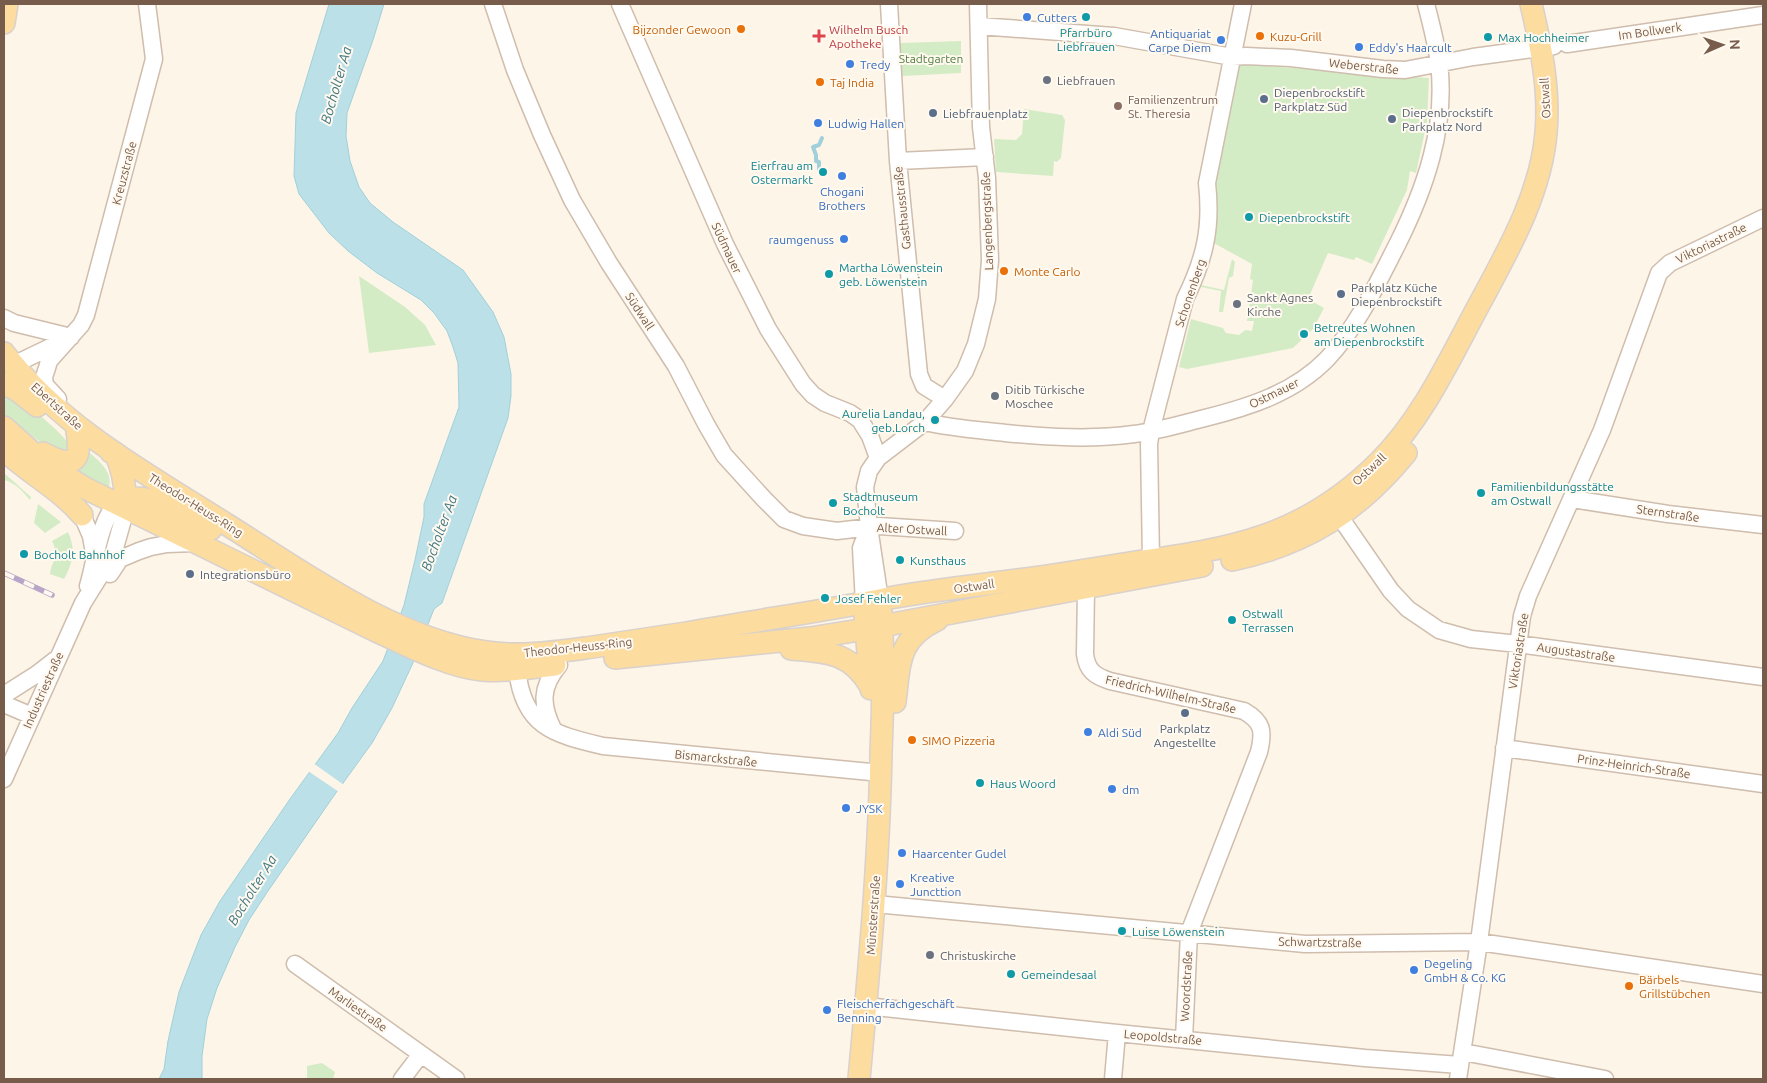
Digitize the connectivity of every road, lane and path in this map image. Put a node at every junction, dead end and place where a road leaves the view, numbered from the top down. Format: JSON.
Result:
{"nodes":[{"id":1,"x":7,"y":4,"type":"edge"},
{"id":2,"x":147,"y":4,"type":"edge"},
{"id":3,"x":493,"y":4,"type":"edge"},
{"id":4,"x":620,"y":4,"type":"edge"},
{"id":5,"x":889,"y":4,"type":"edge"},
{"id":6,"x":978,"y":4,"type":"edge"},
{"id":7,"x":1243,"y":4,"type":"edge"},
{"id":8,"x":1426,"y":4,"type":"edge"},
{"id":9,"x":1531,"y":4,"type":"edge"},
{"id":10,"x":1543,"y":4,"type":"edge"},
{"id":11,"x":1763,"y":15,"type":"edge"},
{"id":12,"x":4,"y":23,"type":"edge"},
{"id":13,"x":979,"y":26,"type":"junction"},
{"id":14,"x":1554,"y":46,"type":"junction"},
{"id":15,"x":1232,"y":57,"type":"junction"},
{"id":16,"x":1439,"y":64,"type":"junction"},
{"id":17,"x":985,"y":157,"type":"junction"},
{"id":18,"x":898,"y":161,"type":"junction"},
{"id":19,"x":1763,"y":218,"type":"edge"},
{"id":20,"x":4,"y":318,"type":"edge"},
{"id":21,"x":71,"y":337,"type":"junction"},
{"id":22,"x":6,"y":367,"type":"edge"},
{"id":23,"x":945,"y":400,"type":"junction"},
{"id":24,"x":925,"y":422,"type":"junction"},
{"id":25,"x":75,"y":427,"type":"junction"},
{"id":26,"x":1151,"y":432,"type":"junction"},
{"id":27,"x":5,"y":436,"type":"edge"},
{"id":28,"x":115,"y":453,"type":"junction"},
{"id":29,"x":878,"y":458,"type":"junction"},
{"id":30,"x":1572,"y":499,"type":"junction"},
{"id":31,"x":122,"y":503,"type":"junction"},
{"id":32,"x":1335,"y":510,"type":"junction"},
{"id":33,"x":82,"y":515,"type":"joint"},
{"id":34,"x":1763,"y":525,"type":"edge"},
{"id":35,"x":869,"y":527,"type":"junction"},
{"id":36,"x":955,"y":531,"type":"dead end"},
{"id":37,"x":196,"y":543,"type":"junction"},
{"id":38,"x":1151,"y":560,"type":"junction"},
{"id":39,"x":94,"y":561,"type":"junction"},
{"id":40,"x":306,"y":575,"type":"junction"},
{"id":41,"x":1086,"y":588,"type":"junction"},
{"id":42,"x":83,"y":603,"type":"junction"},
{"id":43,"x":951,"y":613,"type":"junction"},
{"id":44,"x":873,"y":615,"type":"junction"},
{"id":45,"x":377,"y":623,"type":"junction"},
{"id":46,"x":751,"y":644,"type":"junction"},
{"id":47,"x":1518,"y":644,"type":"junction"},
{"id":48,"x":433,"y":647,"type":"junction"},
{"id":49,"x":57,"y":658,"type":"junction"},
{"id":50,"x":559,"y":665,"type":"junction"},
{"id":51,"x":517,"y":669,"type":"junction"},
{"id":52,"x":1763,"y":676,"type":"edge"},
{"id":53,"x":871,"y":686,"type":"junction"},
{"id":54,"x":4,"y":695,"type":"edge"},
{"id":55,"x":4,"y":704,"type":"edge"},
{"id":56,"x":32,"y":716,"type":"junction"},
{"id":57,"x":554,"y":731,"type":"junction"},
{"id":58,"x":1504,"y":748,"type":"junction"},
{"id":59,"x":882,"y":750,"type":"junction"},
{"id":60,"x":881,"y":774,"type":"junction"},
{"id":61,"x":4,"y":779,"type":"edge"},
{"id":62,"x":1763,"y":784,"type":"edge"},
{"id":63,"x":875,"y":904,"type":"junction"},
{"id":64,"x":1189,"y":934,"type":"junction"},
{"id":65,"x":1479,"y":942,"type":"junction"},
{"id":66,"x":295,"y":964,"type":"dead end"},
{"id":67,"x":1763,"y":984,"type":"edge"},
{"id":68,"x":866,"y":1006,"type":"junction"},
{"id":69,"x":1117,"y":1033,"type":"junction"},
{"id":70,"x":1184,"y":1039,"type":"junction"},
{"id":71,"x":421,"y":1054,"type":"junction"},
{"id":72,"x":1460,"y":1066,"type":"edge"},
{"id":73,"x":402,"y":1079,"type":"edge"},
{"id":74,"x":456,"y":1079,"type":"edge"},
{"id":75,"x":859,"y":1079,"type":"edge"},
{"id":76,"x":1113,"y":1079,"type":"edge"},
{"id":77,"x":1605,"y":1079,"type":"edge"}],
"edges":[{"from":1,"to":12,"type":"main road"},
{"from":2,"to":21,"type":"street","name":"Kreuzstraße"},
{"from":3,"to":35,"type":"street","name":"Südwall"},
{"from":4,"to":29,"type":"street","name":"Südmauer"},
{"from":5,"to":18,"type":"street","name":"Gasthausstraße"},
{"from":6,"to":13,"type":"street","name":"Langenbergstraße"},
{"from":7,"to":15,"type":"street","name":"Schonenberg"},
{"from":8,"to":16,"type":"street","name":"Ostmauer"},
{"from":9,"to":14,"type":"main road","name":"Ostwall"},
{"from":10,"to":14,"type":"main road","name":"Ostwall"},
{"from":11,"to":14,"type":"street","name":"Im Bollwerk"},
{"from":13,"to":15,"type":"street","name":"Weberstraße"},
{"from":13,"to":17,"type":"street","name":"Langenbergstraße"},
{"from":14,"to":16,"type":"street","name":"Weberstraße"},
{"from":14,"to":32,"type":"main road","name":"Ostwall"},
{"from":15,"to":16,"type":"street","name":"Weberstraße"},
{"from":15,"to":26,"type":"street","name":"Schonenberg"},
{"from":16,"to":26,"type":"street","name":"Ostmauer"},
{"from":17,"to":18,"type":"street"},
{"from":17,"to":23,"type":"street","name":"Langenbergstraße"},
{"from":18,"to":23,"type":"street","name":"Gasthausstraße"},
{"from":19,"to":30,"type":"street","name":"Viktoriastraße"},
{"from":20,"to":21,"type":"street"},
{"from":21,"to":22,"type":"street","name":"Kreuzstraße"},
{"from":21,"to":25,"type":"street","name":"Kreuzstraße"},
{"from":22,"to":25,"type":"main road","name":"Ebertstraße"},
{"from":23,"to":24,"type":"street","name":"Langenbergstraße"},
{"from":24,"to":26,"type":"street","name":"Ostmauer"},
{"from":24,"to":29,"type":"street","name":"Langenbergstraße"},
{"from":25,"to":27,"type":"main road"},
{"from":25,"to":28,"type":"main road","name":"Ebertstraße"},
{"from":26,"to":38,"type":"street","name":"Schonenberg"},
{"from":27,"to":31,"type":"main road"},
{"from":27,"to":33,"type":"main road"},
{"from":28,"to":31,"type":"main road"},
{"from":28,"to":40,"type":"main road","name":"Theodor-Heuss-Ring"},
{"from":29,"to":35,"type":"street"},
{"from":30,"to":34,"type":"street","name":"Sternstraße"},
{"from":30,"to":47,"type":"street","name":"Viktoriastraße"},
{"from":31,"to":37,"type":"main road","name":"Theodor-Heuss-Ring"},
{"from":31,"to":39,"type":"street"},
{"from":31,"to":40,"type":"main road"},
{"from":31,"to":42,"type":"street"},
{"from":32,"to":38,"type":"main road","name":"Ostwall"},
{"from":32,"to":41,"type":"main road","name":"Ostwall"},
{"from":32,"to":47,"type":"street","name":"Augustastraße"},
{"from":33,"to":39,"type":"street"},
{"from":35,"to":36,"type":"street","name":"Alter Ostwall"},
{"from":35,"to":44,"type":"street"},
{"from":37,"to":42,"type":"street"},
{"from":37,"to":45,"type":"main road","name":"Theodor-Heuss-Ring"},
{"from":38,"to":44,"type":"main road","name":"Ostwall"},
{"from":39,"to":42,"type":"street"},
{"from":40,"to":45,"type":"main road","name":"Theodor-Heuss-Ring"},
{"from":41,"to":43,"type":"main road","name":"Ostwall"},
{"from":41,"to":64,"type":"street","name":"Friedrich-Wilhelm-Straße"},
{"from":42,"to":49,"type":"street","name":"Industriestraße"},
{"from":43,"to":44,"type":"main road","name":"Ostwall"},
{"from":43,"to":59,"type":"main road","name":"Ostwall"},
{"from":44,"to":46,"type":"main road"},
{"from":44,"to":48,"type":"main road","name":"Theodor-Heuss-Ring"},
{"from":44,"to":53,"type":"main road","name":"Münsterstraße"},
{"from":44,"to":59,"type":"main road","name":"Münsterstraße"},
{"from":45,"to":48,"type":"main road","name":"Theodor-Heuss-Ring"},
{"from":46,"to":50,"type":"main road","name":"Theodor-Heuss-Ring"},
{"from":46,"to":53,"type":"main road"},
{"from":47,"to":52,"type":"street","name":"Augustastraße"},
{"from":47,"to":58,"type":"street","name":"Viktoriastraße"},
{"from":48,"to":51,"type":"main road","name":"Theodor-Heuss-Ring"},
{"from":49,"to":54,"type":"street"},
{"from":49,"to":56,"type":"street","name":"Industriestraße"},
{"from":50,"to":51,"type":"main road","name":"Theodor-Heuss-Ring"},
{"from":50,"to":57,"type":"street"},
{"from":51,"to":57,"type":"street","name":"Bismarckstraße"},
{"from":53,"to":59,"type":"main road","name":"Münsterstraße"},
{"from":55,"to":56,"type":"street"},
{"from":56,"to":61,"type":"street","name":"Industriestraße"},
{"from":57,"to":60,"type":"street","name":"Bismarckstraße"},
{"from":58,"to":62,"type":"street","name":"Prinz-Heinrich-Straße"},
{"from":58,"to":65,"type":"street","name":"Viktoriastraße"},
{"from":59,"to":60,"type":"main road","name":"Münsterstraße"},
{"from":60,"to":63,"type":"main road","name":"Münsterstraße"},
{"from":63,"to":64,"type":"street","name":"Schwartzstraße"},
{"from":63,"to":68,"type":"main road","name":"Münsterstraße"},
{"from":64,"to":65,"type":"street","name":"Schwartzstraße"},
{"from":64,"to":70,"type":"street","name":"Woordstraße"},
{"from":65,"to":67,"type":"street","name":"Schwartzstraße"},
{"from":65,"to":72,"type":"street","name":"Viktoriastraße"},
{"from":66,"to":71,"type":"street","name":"Marliestraße"},
{"from":68,"to":69,"type":"street","name":"Leopoldstraße"},
{"from":68,"to":75,"type":"main road","name":"Münsterstraße"},
{"from":69,"to":70,"type":"street","name":"Leopoldstraße"},
{"from":69,"to":76,"type":"street"},
{"from":70,"to":72,"type":"street","name":"Leopoldstraße"},
{"from":71,"to":73,"type":"street"},
{"from":71,"to":74,"type":"street","name":"Marliestraße"},
{"from":72,"to":77,"type":"street","name":"Leopoldstraße"}]}
